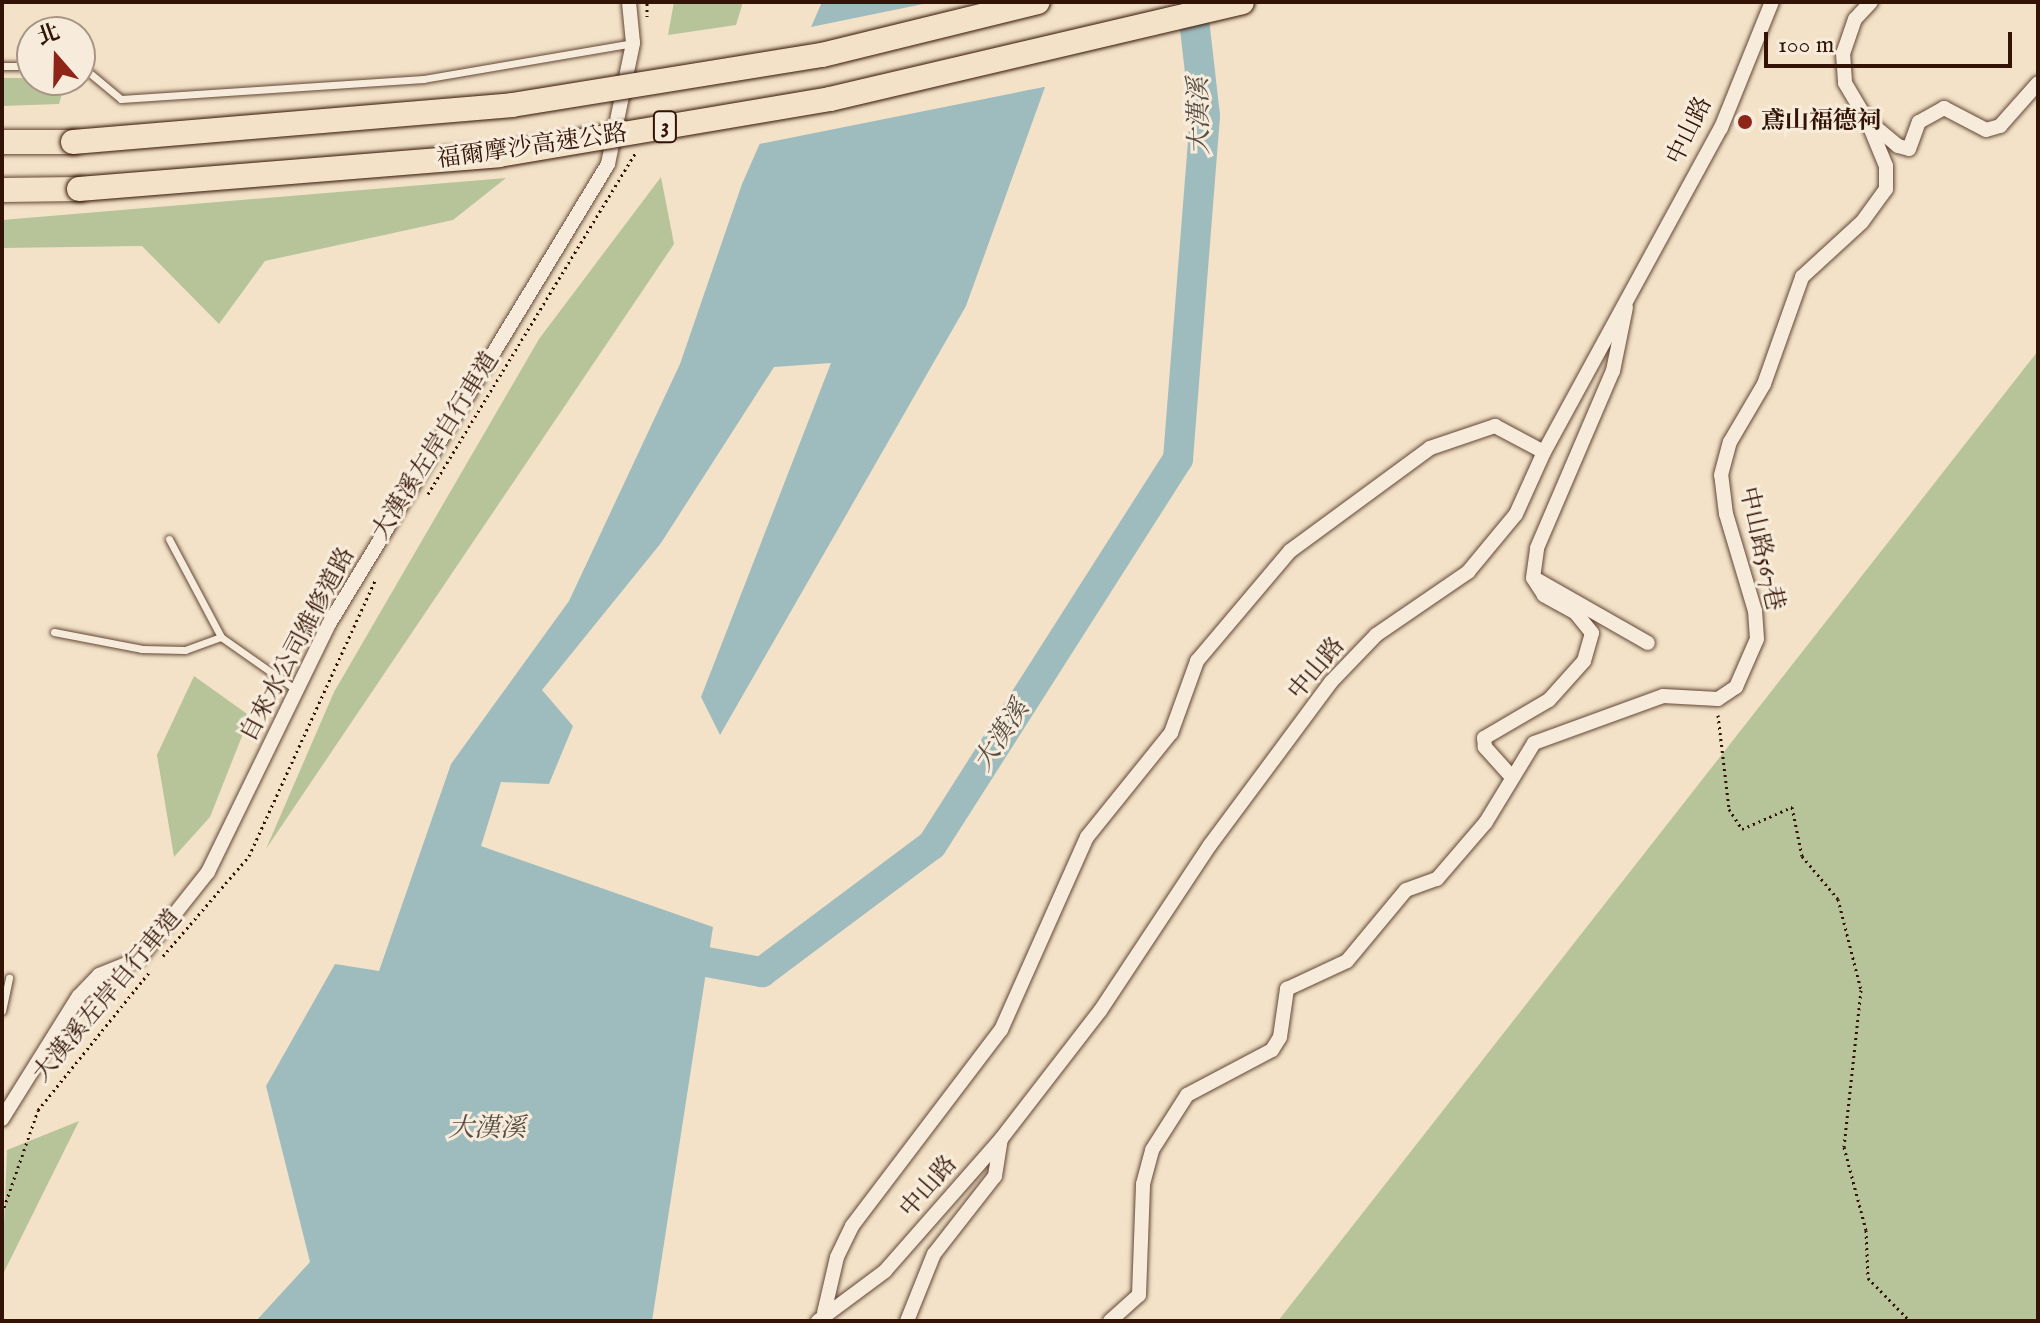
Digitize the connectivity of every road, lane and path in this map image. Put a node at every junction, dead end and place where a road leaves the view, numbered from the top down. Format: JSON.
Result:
{"nodes":[{"id":1,"x":629,"y":2,"type":"edge"},
{"id":2,"x":647,"y":2,"type":"edge"},
{"id":3,"x":1038,"y":2,"type":"edge"},
{"id":4,"x":1242,"y":2,"type":"edge"},
{"id":5,"x":1772,"y":2,"type":"edge"},
{"id":6,"x":1871,"y":2,"type":"edge"},
{"id":7,"x":647,"y":30,"type":"dead end"},
{"id":8,"x":633,"y":43,"type":"junction"},
{"id":9,"x":96,"y":78,"type":"edge"},
{"id":10,"x":2038,"y":83,"type":"edge"},
{"id":11,"x":1867,"y":120,"type":"junction"},
{"id":12,"x":638,"y":138,"type":"dead end"},
{"id":13,"x":2,"y":142,"type":"edge"},
{"id":14,"x":2,"y":190,"type":"edge"},
{"id":15,"x":1629,"y":292,"type":"junction"},
{"id":16,"x":1544,"y":452,"type":"junction"},
{"id":17,"x":419,"y":508,"type":"dead end"},
{"id":18,"x":169,"y":539,"type":"dead end"},
{"id":19,"x":378,"y":574,"type":"dead end"},
{"id":20,"x":1533,"y":578,"type":"junction"},
{"id":21,"x":54,"y":632,"type":"dead end"},
{"id":22,"x":221,"y":637,"type":"junction"},
{"id":23,"x":1648,"y":643,"type":"dead end"},
{"id":24,"x":295,"y":689,"type":"junction"},
{"id":25,"x":1718,"y":699,"type":"junction"},
{"id":26,"x":1510,"y":775,"type":"junction"},
{"id":27,"x":9,"y":978,"type":"dead end"},
{"id":28,"x":2,"y":1011,"type":"edge"},
{"id":29,"x":2,"y":1119,"type":"edge"},
{"id":30,"x":1001,"y":1139,"type":"junction"},
{"id":31,"x":2,"y":1213,"type":"edge"},
{"id":32,"x":821,"y":1317,"type":"edge"},
{"id":33,"x":907,"y":1321,"type":"edge"},
{"id":34,"x":1110,"y":1321,"type":"edge"},
{"id":35,"x":1910,"y":1321,"type":"edge"}],
"edges":[{"from":1,"to":8,"type":"street","name":"自來水公司維修道路"},
{"from":2,"to":7,"type":"path"},
{"from":3,"to":13,"type":"highway","name":"福爾摩沙高速公路","number":"3","bridge":true},
{"from":4,"to":14,"type":"highway","name":"福爾摩沙高速公路","number":"3","bridge":true},
{"from":5,"to":15,"type":"street","name":"中山路"},
{"from":6,"to":11,"type":"street","name":"中山路567巷"},
{"from":8,"to":9,"type":"lane"},
{"from":8,"to":24,"type":"street","name":"自來水公司維修道路"},
{"from":10,"to":11,"type":"street"},
{"from":11,"to":25,"type":"street","name":"中山路567巷"},
{"from":12,"to":17,"type":"path","name":"大漢溪左岸自行車道"},
{"from":15,"to":16,"type":"street","name":"中山路"},
{"from":15,"to":20,"type":"street"},
{"from":16,"to":30,"type":"street","name":"中山路"},
{"from":16,"to":32,"type":"street"},
{"from":18,"to":22,"type":"lane"},
{"from":19,"to":31,"type":"path","name":"大漢溪左岸自行車道"},
{"from":20,"to":23,"type":"street"},
{"from":20,"to":26,"type":"street"},
{"from":21,"to":22,"type":"lane"},
{"from":22,"to":24,"type":"lane"},
{"from":24,"to":29,"type":"street","name":"自來水公司維修道路"},
{"from":25,"to":26,"type":"street"},
{"from":25,"to":35,"type":"path"},
{"from":26,"to":34,"type":"street"},
{"from":27,"to":28,"type":"lane"},
{"from":30,"to":32,"type":"street","name":"中山路"},
{"from":30,"to":33,"type":"street"}]}
